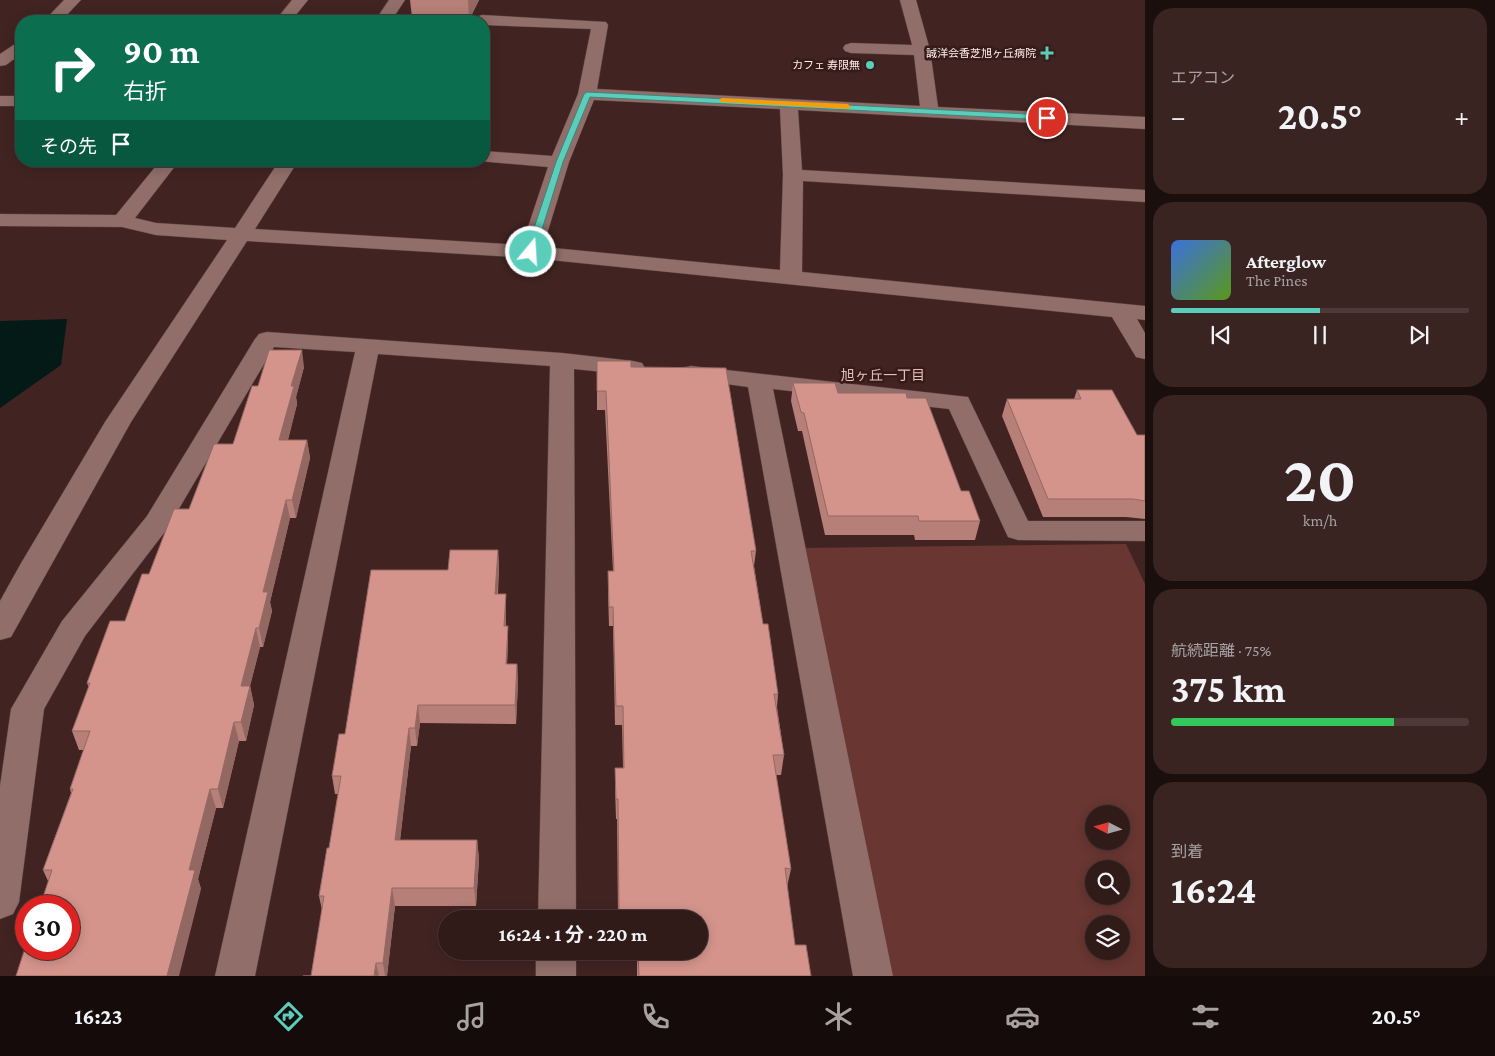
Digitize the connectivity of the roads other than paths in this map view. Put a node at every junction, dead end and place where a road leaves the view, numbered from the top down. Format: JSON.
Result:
{"nodes":[{"id":1,"x":73,"y":0,"type":"edge"},
{"id":2,"x":300,"y":0,"type":"edge"},
{"id":3,"x":397,"y":0,"type":"edge"},
{"id":4,"x":908,"y":0,"type":"edge"},
{"id":5,"x":58,"y":15,"type":"edge"},
{"id":6,"x":288,"y":15,"type":"edge"},
{"id":7,"x":386,"y":15,"type":"edge"},
{"id":8,"x":490,"y":17,"type":"edge"},
{"id":9,"x":851,"y":48,"type":"dead end"},
{"id":10,"x":15,"y":50,"type":"edge"},
{"id":11,"x":922,"y":50,"type":"junction"},
{"id":12,"x":0,"y":61,"type":"edge"},
{"id":13,"x":587,"y":94,"type":"junction"},
{"id":14,"x":0,"y":100,"type":"edge"},
{"id":15,"x":15,"y":101,"type":"edge"},
{"id":16,"x":789,"y":104,"type":"junction"},
{"id":17,"x":930,"y":111,"type":"junction"},
{"id":18,"x":1145,"y":123,"type":"edge"},
{"id":19,"x":490,"y":157,"type":"edge"},
{"id":20,"x":560,"y":162,"type":"junction"},
{"id":21,"x":165,"y":167,"type":"edge"},
{"id":22,"x":285,"y":167,"type":"edge"},
{"id":23,"x":793,"y":175,"type":"junction"},
{"id":24,"x":1145,"y":196,"type":"edge"},
{"id":25,"x":0,"y":220,"type":"edge"},
{"id":26,"x":122,"y":222,"type":"junction"},
{"id":27,"x":240,"y":234,"type":"junction"},
{"id":28,"x":531,"y":252,"type":"junction"},
{"id":29,"x":791,"y":278,"type":"junction"},
{"id":30,"x":1120,"y":311,"type":"junction"},
{"id":31,"x":1145,"y":313,"type":"edge"},
{"id":32,"x":368,"y":346,"type":"junction"},
{"id":33,"x":1145,"y":352,"type":"edge"},
{"id":34,"x":562,"y":360,"type":"junction"},
{"id":35,"x":759,"y":380,"type":"junction"},
{"id":36,"x":1145,"y":531,"type":"edge"},
{"id":37,"x":0,"y":629,"type":"edge"},
{"id":38,"x":0,"y":902,"type":"edge"},
{"id":39,"x":557,"y":910,"type":"edge"},
{"id":40,"x":556,"y":960,"type":"edge"},
{"id":41,"x":235,"y":976,"type":"edge"},
{"id":42,"x":556,"y":976,"type":"edge"},
{"id":43,"x":873,"y":976,"type":"edge"}],
"edges":[{"from":1,"to":5,"type":"street"},
{"from":2,"to":6,"type":"street"},
{"from":3,"to":7,"type":"street"},
{"from":4,"to":11,"type":"street"},
{"from":8,"to":13,"type":"street"},
{"from":9,"to":11,"type":"street"},
{"from":10,"to":12,"type":"street"},
{"from":11,"to":17,"type":"street"},
{"from":13,"to":16,"type":"street"},
{"from":13,"to":20,"type":"street"},
{"from":14,"to":15,"type":"street"},
{"from":16,"to":17,"type":"street"},
{"from":16,"to":23,"type":"street"},
{"from":17,"to":18,"type":"street"},
{"from":19,"to":20,"type":"street"},
{"from":20,"to":28,"type":"street"},
{"from":21,"to":26,"type":"street"},
{"from":22,"to":27,"type":"street"},
{"from":23,"to":24,"type":"street"},
{"from":23,"to":29,"type":"street"},
{"from":25,"to":26,"type":"street"},
{"from":26,"to":27,"type":"street"},
{"from":27,"to":28,"type":"street"},
{"from":27,"to":37,"type":"street"},
{"from":28,"to":29,"type":"street"},
{"from":29,"to":30,"type":"street"},
{"from":30,"to":31,"type":"street"},
{"from":30,"to":33,"type":"street"},
{"from":32,"to":34,"type":"street"},
{"from":32,"to":38,"type":"street"},
{"from":32,"to":41,"type":"street"},
{"from":34,"to":35,"type":"street"},
{"from":34,"to":39,"type":"street"},
{"from":35,"to":36,"type":"street"},
{"from":35,"to":43,"type":"street"},
{"from":40,"to":42,"type":"street"}]}
